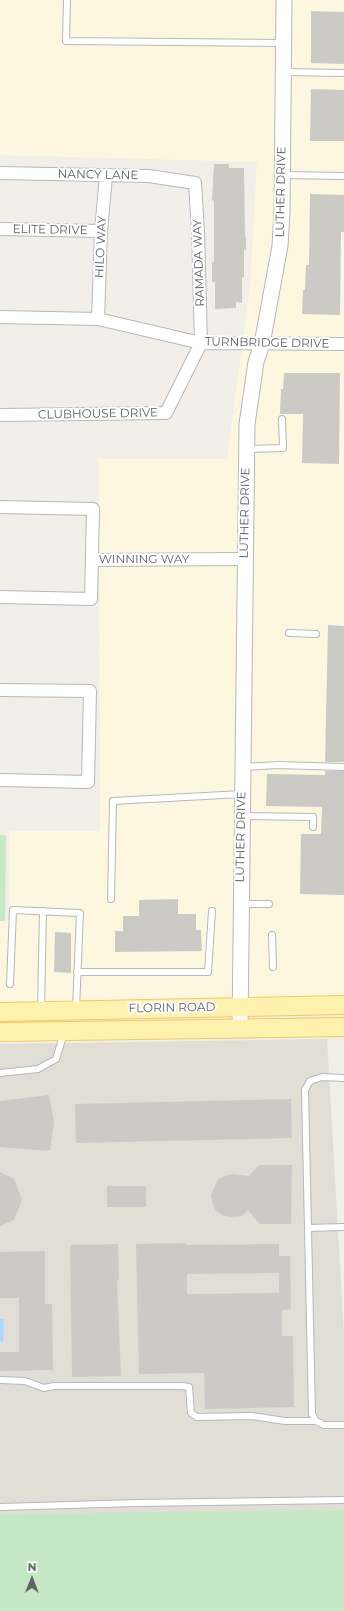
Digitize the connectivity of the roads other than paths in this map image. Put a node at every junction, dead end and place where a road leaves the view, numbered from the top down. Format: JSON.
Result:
{"nodes":[{"id":1,"x":67,"y":0,"type":"edge"},
{"id":2,"x":284,"y":0,"type":"edge"},
{"id":3,"x":283,"y":43,"type":"junction"},
{"id":4,"x":283,"y":72,"type":"junction"},
{"id":5,"x":344,"y":74,"type":"edge"},
{"id":6,"x":0,"y":173,"type":"edge"},
{"id":7,"x":281,"y":175,"type":"junction"},
{"id":8,"x":106,"y":176,"type":"junction"},
{"id":9,"x":344,"y":176,"type":"edge"},
{"id":10,"x":195,"y":183,"type":"joint"},
{"id":11,"x":0,"y":229,"type":"edge"},
{"id":12,"x":101,"y":231,"type":"junction"},
{"id":13,"x":0,"y":317,"type":"edge"},
{"id":14,"x":98,"y":319,"type":"junction"},
{"id":15,"x":201,"y":343,"type":"junction"},
{"id":16,"x":262,"y":344,"type":"junction"},
{"id":17,"x":344,"y":344,"type":"edge"},
{"id":18,"x":0,"y":415,"type":"edge"},
{"id":19,"x":282,"y":419,"type":"dead end"},
{"id":20,"x":246,"y":449,"type":"junction"},
{"id":21,"x":0,"y":507,"type":"edge"},
{"id":22,"x":244,"y":559,"type":"junction"},
{"id":23,"x":92,"y":560,"type":"junction"},
{"id":24,"x":0,"y":597,"type":"edge"},
{"id":25,"x":289,"y":633,"type":"dead end"},
{"id":26,"x":316,"y":634,"type":"dead end"},
{"id":27,"x":0,"y":690,"type":"edge"},
{"id":28,"x":242,"y":767,"type":"junction"},
{"id":29,"x":344,"y":767,"type":"edge"},
{"id":30,"x":0,"y":780,"type":"edge"},
{"id":31,"x":242,"y":794,"type":"junction"},
{"id":32,"x":242,"y":816,"type":"junction"},
{"id":33,"x":313,"y":826,"type":"dead end"},
{"id":34,"x":111,"y":899,"type":"dead end"},
{"id":35,"x":241,"y":904,"type":"junction"},
{"id":36,"x":269,"y":904,"type":"dead end"},
{"id":37,"x":44,"y":911,"type":"junction"},
{"id":38,"x":212,"y":911,"type":"dead end"},
{"id":39,"x":272,"y":935,"type":"dead end"},
{"id":40,"x":273,"y":967,"type":"dead end"},
{"id":41,"x":77,"y":972,"type":"junction"},
{"id":42,"x":10,"y":984,"type":"dead end"},
{"id":43,"x":344,"y":1005,"type":"edge"},
{"id":44,"x":240,"y":1007,"type":"junction"},
{"id":45,"x":76,"y":1010,"type":"junction"},
{"id":46,"x":41,"y":1011,"type":"junction"},
{"id":47,"x":0,"y":1012,"type":"edge"},
{"id":48,"x":344,"y":1027,"type":"edge"},
{"id":49,"x":240,"y":1028,"type":"junction"},
{"id":50,"x":64,"y":1031,"type":"junction"},
{"id":51,"x":0,"y":1032,"type":"edge"},
{"id":52,"x":0,"y":1073,"type":"edge"},
{"id":53,"x":344,"y":1078,"type":"edge"},
{"id":54,"x":308,"y":1228,"type":"junction"},
{"id":55,"x":344,"y":1228,"type":"edge"},
{"id":56,"x":0,"y":1380,"type":"edge"},
{"id":57,"x":316,"y":1421,"type":"junction"},
{"id":58,"x":344,"y":1425,"type":"edge"},
{"id":59,"x":344,"y":1500,"type":"edge"},
{"id":60,"x":0,"y":1507,"type":"edge"}],
"edges":[{"from":1,"to":3,"type":"lane"},
{"from":2,"to":3,"type":"street","name":"LUTHER DRIVE"},
{"from":3,"to":4,"type":"street","name":"LUTHER DRIVE"},
{"from":4,"to":5,"type":"lane"},
{"from":4,"to":7,"type":"street","name":"LUTHER DRIVE"},
{"from":6,"to":8,"type":"street","name":"NANCY LANE"},
{"from":7,"to":9,"type":"lane"},
{"from":7,"to":16,"type":"street","name":"LUTHER DRIVE"},
{"from":8,"to":10,"type":"street","name":"NANCY LANE"},
{"from":8,"to":12,"type":"street","name":"HILO WAY"},
{"from":10,"to":15,"type":"street","name":"RAMADA WAY"},
{"from":11,"to":12,"type":"street","name":"ELITE DRIVE"},
{"from":12,"to":14,"type":"street","name":"HILO WAY"},
{"from":13,"to":14,"type":"street","name":"TURNBRIDGE DRIVE"},
{"from":14,"to":15,"type":"street","name":"TURNBRIDGE DRIVE"},
{"from":15,"to":16,"type":"street","name":"TURNBRIDGE DRIVE"},
{"from":15,"to":18,"type":"street","name":"CLUBHOUSE DRIVE"},
{"from":16,"to":17,"type":"street","name":"TURNBRIDGE DRIVE"},
{"from":16,"to":20,"type":"street","name":"LUTHER DRIVE"},
{"from":19,"to":20,"type":"lane"},
{"from":20,"to":22,"type":"street","name":"LUTHER DRIVE"},
{"from":21,"to":23,"type":"street","name":"WINNING WAY"},
{"from":22,"to":23,"type":"street","name":"WINNING WAY"},
{"from":22,"to":28,"type":"street","name":"LUTHER DRIVE"},
{"from":23,"to":24,"type":"street"},
{"from":25,"to":26,"type":"lane"},
{"from":27,"to":30,"type":"street"},
{"from":28,"to":29,"type":"lane"},
{"from":28,"to":31,"type":"street","name":"LUTHER DRIVE"},
{"from":31,"to":32,"type":"street","name":"LUTHER DRIVE"},
{"from":31,"to":34,"type":"lane"},
{"from":32,"to":33,"type":"lane"},
{"from":32,"to":35,"type":"street","name":"LUTHER DRIVE"},
{"from":35,"to":36,"type":"lane"},
{"from":35,"to":44,"type":"street","name":"LUTHER DRIVE"},
{"from":37,"to":41,"type":"lane"},
{"from":37,"to":42,"type":"lane"},
{"from":37,"to":46,"type":"lane"},
{"from":38,"to":41,"type":"lane"},
{"from":39,"to":40,"type":"lane"},
{"from":41,"to":45,"type":"lane"},
{"from":43,"to":44,"type":"main road","name":"FLORIN ROAD"},
{"from":44,"to":45,"type":"main road","name":"FLORIN ROAD"},
{"from":44,"to":49,"type":"street","name":"LUTHER DRIVE"},
{"from":45,"to":46,"type":"main road","name":"FLORIN ROAD"},
{"from":46,"to":47,"type":"main road","name":"FLORIN ROAD"},
{"from":48,"to":49,"type":"main road","name":"FLORIN ROAD"},
{"from":49,"to":50,"type":"main road","name":"FLORIN ROAD"},
{"from":50,"to":51,"type":"main road","name":"FLORIN ROAD"},
{"from":50,"to":52,"type":"lane"},
{"from":53,"to":54,"type":"lane"},
{"from":54,"to":55,"type":"lane"},
{"from":54,"to":57,"type":"lane"},
{"from":56,"to":57,"type":"lane"},
{"from":57,"to":58,"type":"lane"},
{"from":59,"to":60,"type":"lane"}]}
